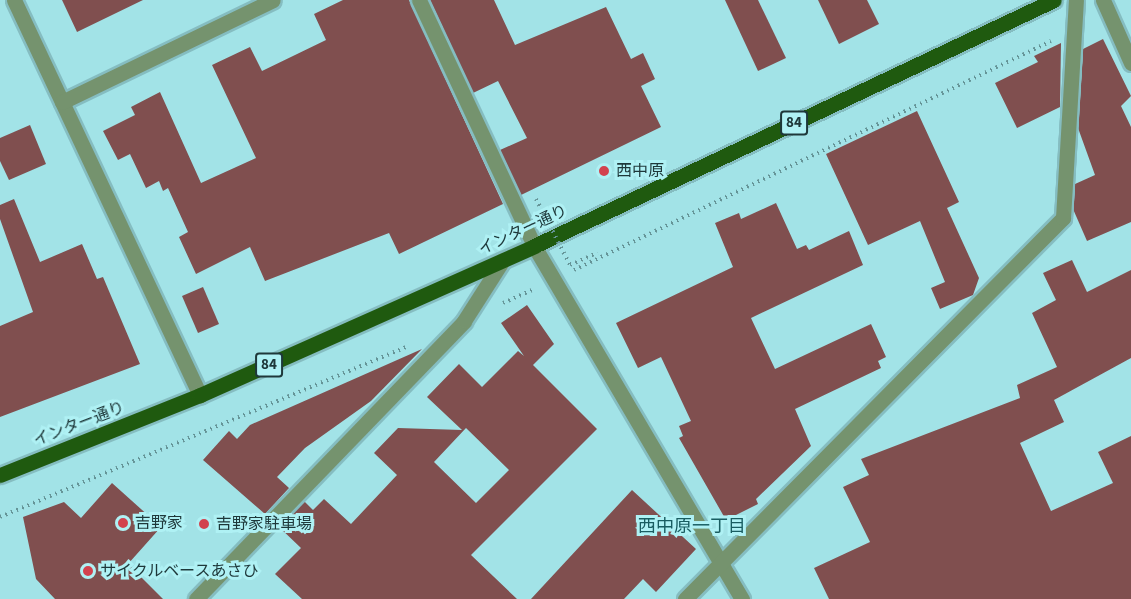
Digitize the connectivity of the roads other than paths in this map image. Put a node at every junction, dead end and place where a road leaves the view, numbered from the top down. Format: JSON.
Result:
{"nodes":[{"id":1,"x":14,"y":0,"type":"edge"},
{"id":2,"x":273,"y":0,"type":"edge"},
{"id":3,"x":419,"y":0,"type":"edge"},
{"id":4,"x":1054,"y":0,"type":"edge"},
{"id":5,"x":1076,"y":0,"type":"edge"},
{"id":6,"x":1103,"y":0,"type":"edge"},
{"id":7,"x":1131,"y":63,"type":"edge"},
{"id":8,"x":62,"y":102,"type":"junction"},
{"id":9,"x":534,"y":246,"type":"junction"},
{"id":10,"x":503,"y":260,"type":"junction"},
{"id":11,"x":200,"y":395,"type":"junction"},
{"id":12,"x":0,"y":475,"type":"edge"},
{"id":13,"x":723,"y":560,"type":"junction"},
{"id":14,"x":196,"y":599,"type":"edge"},
{"id":15,"x":685,"y":599,"type":"edge"},
{"id":16,"x":742,"y":599,"type":"edge"}],
"edges":[{"from":1,"to":8,"type":"street"},
{"from":2,"to":8,"type":"street"},
{"from":3,"to":9,"type":"street"},
{"from":4,"to":9,"type":"main road","name":"インター通り","number":"84"},
{"from":5,"to":13,"type":"street"},
{"from":6,"to":7,"type":"street"},
{"from":8,"to":11,"type":"street"},
{"from":9,"to":10,"type":"main road","name":"インター通り","number":"84"},
{"from":9,"to":13,"type":"street"},
{"from":10,"to":11,"type":"main road","name":"インター通り","number":"84"},
{"from":10,"to":14,"type":"street"},
{"from":11,"to":12,"type":"main road","name":"インター通り","number":"84"},
{"from":13,"to":15,"type":"street"},
{"from":13,"to":16,"type":"street"}]}
